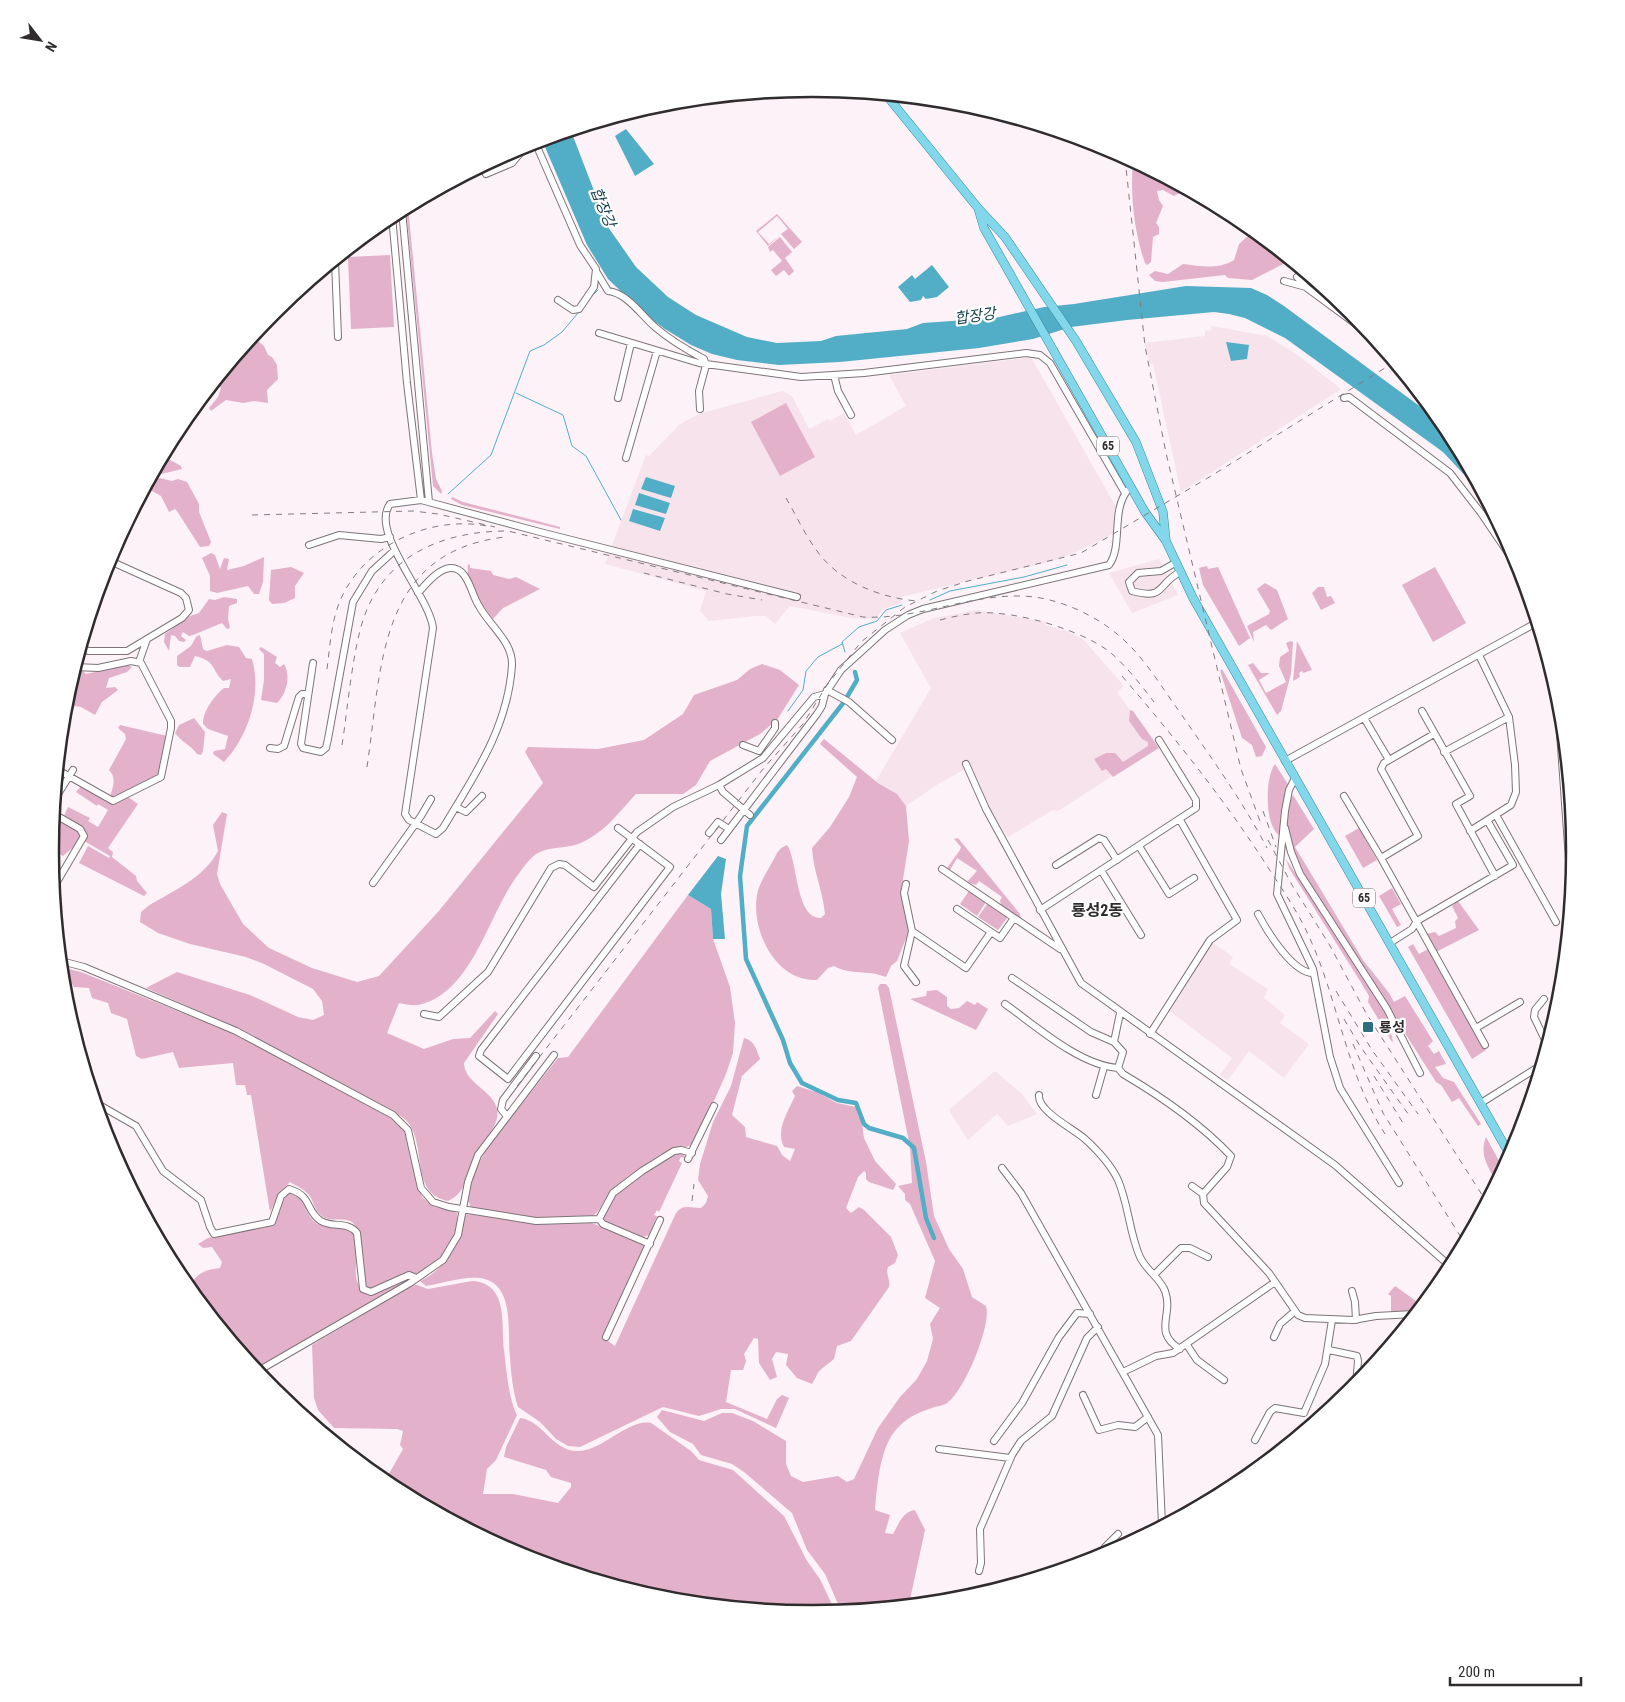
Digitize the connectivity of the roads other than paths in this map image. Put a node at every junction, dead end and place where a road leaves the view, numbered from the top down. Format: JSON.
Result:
{"nodes":[{"id":1,"x":892,"y":102,"type":"edge"},
{"id":2,"x":538,"y":149,"type":"edge"},
{"id":3,"x":516,"y":159,"type":"edge"},
{"id":4,"x":486,"y":174,"type":"dead end"},
{"id":5,"x":978,"y":208,"type":"junction"},
{"id":6,"x":403,"y":219,"type":"edge"},
{"id":7,"x":393,"y":225,"type":"edge"},
{"id":8,"x":335,"y":268,"type":"edge"},
{"id":9,"x":596,"y":270,"type":"junction"},
{"id":10,"x":1297,"y":277,"type":"dead end"},
{"id":11,"x":1284,"y":281,"type":"dead end"},
{"id":12,"x":1307,"y":288,"type":"junction"},
{"id":13,"x":558,"y":300,"type":"dead end"},
{"id":14,"x":1336,"y":309,"type":"edge"},
{"id":15,"x":599,"y":333,"type":"dead end"},
{"id":16,"x":338,"y":338,"type":"dead end"},
{"id":17,"x":631,"y":343,"type":"junction"},
{"id":18,"x":657,"y":350,"type":"junction"},
{"id":19,"x":706,"y":365,"type":"junction"},
{"id":20,"x":834,"y":375,"type":"junction"},
{"id":21,"x":618,"y":398,"type":"dead end"},
{"id":22,"x":1344,"y":398,"type":"dead end"},
{"id":23,"x":700,"y":409,"type":"dead end"},
{"id":24,"x":851,"y":415,"type":"dead end"},
{"id":25,"x":626,"y":458,"type":"dead end"},
{"id":26,"x":1130,"y":486,"type":"junction"},
{"id":27,"x":1125,"y":493,"type":"junction"},
{"id":28,"x":421,"y":500,"type":"junction"},
{"id":29,"x":429,"y":502,"type":"junction"},
{"id":30,"x":390,"y":537,"type":"junction"},
{"id":31,"x":1498,"y":538,"type":"edge"},
{"id":32,"x":1166,"y":541,"type":"junction"},
{"id":33,"x":309,"y":546,"type":"dead end"},
{"id":34,"x":394,"y":550,"type":"junction"},
{"id":35,"x":116,"y":563,"type":"edge"},
{"id":36,"x":1176,"y":564,"type":"junction"},
{"id":37,"x":1180,"y":572,"type":"junction"},
{"id":38,"x":418,"y":592,"type":"junction"},
{"id":39,"x":797,"y":597,"type":"dead end"},
{"id":40,"x":1531,"y":626,"type":"edge"},
{"id":41,"x":147,"y":639,"type":"junction"},
{"id":42,"x":86,"y":650,"type":"edge"},
{"id":43,"x":1478,"y":655,"type":"junction"},
{"id":44,"x":139,"y":662,"type":"junction"},
{"id":45,"x":313,"y":663,"type":"dead end"},
{"id":46,"x":81,"y":667,"type":"edge"},
{"id":47,"x":826,"y":692,"type":"junction"},
{"id":48,"x":308,"y":694,"type":"junction"},
{"id":49,"x":1422,"y":710,"type":"dead end"},
{"id":50,"x":1509,"y":717,"type":"junction"},
{"id":51,"x":1364,"y":718,"type":"junction"},
{"id":52,"x":775,"y":723,"type":"dead end"},
{"id":53,"x":1434,"y":734,"type":"junction"},
{"id":54,"x":892,"y":740,"type":"dead end"},
{"id":55,"x":1159,"y":740,"type":"dead end"},
{"id":56,"x":743,"y":745,"type":"dead end"},
{"id":57,"x":270,"y":748,"type":"dead end"},
{"id":58,"x":759,"y":751,"type":"junction"},
{"id":59,"x":1444,"y":752,"type":"junction"},
{"id":60,"x":764,"y":757,"type":"junction"},
{"id":61,"x":1389,"y":760,"type":"junction"},
{"id":62,"x":1285,"y":761,"type":"junction"},
{"id":63,"x":966,"y":764,"type":"dead end"},
{"id":64,"x":73,"y":770,"type":"dead end"},
{"id":65,"x":63,"y":773,"type":"edge"},
{"id":66,"x":69,"y":776,"type":"junction"},
{"id":67,"x":1295,"y":778,"type":"junction"},
{"id":68,"x":719,"y":785,"type":"junction"},
{"id":69,"x":61,"y":789,"type":"edge"},
{"id":70,"x":482,"y":796,"type":"dead end"},
{"id":71,"x":1344,"y":796,"type":"dead end"},
{"id":72,"x":431,"y":799,"type":"dead end"},
{"id":73,"x":456,"y":807,"type":"junction"},
{"id":74,"x":744,"y":810,"type":"junction"},
{"id":75,"x":1496,"y":814,"type":"junction"},
{"id":76,"x":750,"y":815,"type":"dead end"},
{"id":77,"x":60,"y":817,"type":"edge"},
{"id":78,"x":1180,"y":820,"type":"junction"},
{"id":79,"x":1487,"y":820,"type":"junction"},
{"id":80,"x":416,"y":824,"type":"junction"},
{"id":81,"x":1284,"y":826,"type":"junction"},
{"id":82,"x":618,"y":828,"type":"dead end"},
{"id":83,"x":729,"y":829,"type":"junction"},
{"id":84,"x":1470,"y":831,"type":"junction"},
{"id":85,"x":709,"y":833,"type":"dead end"},
{"id":86,"x":632,"y":838,"type":"junction"},
{"id":87,"x":720,"y":840,"type":"dead end"},
{"id":88,"x":640,"y":844,"type":"junction"},
{"id":89,"x":1139,"y":846,"type":"junction"},
{"id":90,"x":1381,"y":858,"type":"junction"},
{"id":91,"x":1117,"y":860,"type":"junction"},
{"id":92,"x":1522,"y":860,"type":"junction"},
{"id":93,"x":612,"y":862,"type":"junction"},
{"id":94,"x":1056,"y":865,"type":"dead end"},
{"id":95,"x":1513,"y":865,"type":"junction"},
{"id":96,"x":621,"y":869,"type":"junction"},
{"id":97,"x":942,"y":869,"type":"dead end"},
{"id":98,"x":1101,"y":870,"type":"junction"},
{"id":99,"x":1495,"y":876,"type":"junction"},
{"id":100,"x":60,"y":878,"type":"edge"},
{"id":101,"x":1194,"y":878,"type":"dead end"},
{"id":102,"x":373,"y":884,"type":"dead end"},
{"id":103,"x":906,"y":884,"type":"dead end"},
{"id":104,"x":594,"y":886,"type":"junction"},
{"id":105,"x":602,"y":893,"type":"junction"},
{"id":106,"x":957,"y":909,"type":"dead end"},
{"id":107,"x":1040,"y":910,"type":"junction"},
{"id":108,"x":1258,"y":914,"type":"dead end"},
{"id":109,"x":1014,"y":918,"type":"junction"},
{"id":110,"x":1417,"y":921,"type":"junction"},
{"id":111,"x":1556,"y":922,"type":"dead end"},
{"id":112,"x":912,"y":931,"type":"junction"},
{"id":113,"x":991,"y":932,"type":"junction"},
{"id":114,"x":1141,"y":934,"type":"dead end"},
{"id":115,"x":1390,"y":943,"type":"junction"},
{"id":116,"x":1061,"y":950,"type":"junction"},
{"id":117,"x":67,"y":963,"type":"edge"},
{"id":118,"x":1314,"y":973,"type":"junction"},
{"id":119,"x":1012,"y":978,"type":"dead end"},
{"id":120,"x":916,"y":982,"type":"dead end"},
{"id":121,"x":1544,"y":999,"type":"dead end"},
{"id":122,"x":1520,"y":1002,"type":"dead end"},
{"id":123,"x":1005,"y":1004,"type":"dead end"},
{"id":124,"x":1120,"y":1013,"type":"junction"},
{"id":125,"x":424,"y":1014,"type":"dead end"},
{"id":126,"x":1476,"y":1028,"type":"junction"},
{"id":127,"x":1150,"y":1034,"type":"junction"},
{"id":128,"x":1543,"y":1036,"type":"edge"},
{"id":129,"x":1114,"y":1042,"type":"junction"},
{"id":130,"x":1485,"y":1045,"type":"dead end"},
{"id":131,"x":554,"y":1055,"type":"dead end"},
{"id":132,"x":536,"y":1056,"type":"dead end"},
{"id":133,"x":1104,"y":1067,"type":"junction"},
{"id":134,"x":1118,"y":1068,"type":"junction"},
{"id":135,"x":1533,"y":1070,"type":"edge"},
{"id":136,"x":1420,"y":1073,"type":"dead end"},
{"id":137,"x":1096,"y":1095,"type":"dead end"},
{"id":138,"x":1039,"y":1096,"type":"dead end"},
{"id":139,"x":1481,"y":1103,"type":"junction"},
{"id":140,"x":714,"y":1106,"type":"dead end"},
{"id":141,"x":105,"y":1108,"type":"edge"},
{"id":142,"x":506,"y":1116,"type":"junction"},
{"id":143,"x":1505,"y":1147,"type":"edge"},
{"id":144,"x":1002,"y":1168,"type":"dead end"},
{"id":145,"x":1399,"y":1183,"type":"dead end"},
{"id":146,"x":1192,"y":1186,"type":"dead end"},
{"id":147,"x":1203,"y":1194,"type":"junction"},
{"id":148,"x":463,"y":1207,"type":"junction"},
{"id":149,"x":598,"y":1219,"type":"junction"},
{"id":150,"x":660,"y":1220,"type":"dead end"},
{"id":151,"x":650,"y":1244,"type":"junction"},
{"id":152,"x":1208,"y":1257,"type":"dead end"},
{"id":153,"x":1445,"y":1261,"type":"edge"},
{"id":154,"x":1154,"y":1275,"type":"junction"},
{"id":155,"x":414,"y":1277,"type":"dead end"},
{"id":156,"x":1275,"y":1282,"type":"junction"},
{"id":157,"x":1352,"y":1291,"type":"dead end"},
{"id":158,"x":1295,"y":1311,"type":"junction"},
{"id":159,"x":1090,"y":1314,"type":"junction"},
{"id":160,"x":1406,"y":1314,"type":"edge"},
{"id":161,"x":1332,"y":1320,"type":"junction"},
{"id":162,"x":1356,"y":1320,"type":"junction"},
{"id":163,"x":1098,"y":1327,"type":"junction"},
{"id":164,"x":606,"y":1337,"type":"dead end"},
{"id":165,"x":1274,"y":1337,"type":"dead end"},
{"id":166,"x":1187,"y":1345,"type":"junction"},
{"id":167,"x":1180,"y":1349,"type":"junction"},
{"id":168,"x":1329,"y":1350,"type":"junction"},
{"id":169,"x":264,"y":1367,"type":"edge"},
{"id":170,"x":1357,"y":1371,"type":"edge"},
{"id":171,"x":1123,"y":1372,"type":"junction"},
{"id":172,"x":1224,"y":1380,"type":"dead end"},
{"id":173,"x":1083,"y":1395,"type":"dead end"},
{"id":174,"x":1148,"y":1417,"type":"junction"},
{"id":175,"x":994,"y":1440,"type":"dead end"},
{"id":176,"x":1255,"y":1440,"type":"dead end"},
{"id":177,"x":939,"y":1449,"type":"dead end"},
{"id":178,"x":1010,"y":1458,"type":"junction"},
{"id":179,"x":1162,"y":1519,"type":"edge"},
{"id":180,"x":1118,"y":1534,"type":"dead end"},
{"id":181,"x":1108,"y":1544,"type":"edge"},
{"id":182,"x":979,"y":1571,"type":"dead end"}],
"edges":[{"from":1,"to":5,"type":"main road","number":"65"},
{"from":2,"to":9,"type":"street"},
{"from":3,"to":4,"type":"street"},
{"from":5,"to":26,"type":"main road","number":"65"},
{"from":5,"to":32,"type":"main road","number":"65"},
{"from":6,"to":29,"type":"street"},
{"from":7,"to":28,"type":"street"},
{"from":8,"to":16,"type":"street"},
{"from":9,"to":13,"type":"street"},
{"from":9,"to":19,"type":"street"},
{"from":10,"to":12,"type":"street"},
{"from":11,"to":12,"type":"street"},
{"from":12,"to":14,"type":"street"},
{"from":15,"to":17,"type":"street"},
{"from":17,"to":18,"type":"street"},
{"from":17,"to":21,"type":"street"},
{"from":18,"to":19,"type":"street"},
{"from":18,"to":25,"type":"street"},
{"from":19,"to":20,"type":"street"},
{"from":19,"to":23,"type":"street"},
{"from":20,"to":24,"type":"street"},
{"from":20,"to":27,"type":"street"},
{"from":22,"to":31,"type":"street"},
{"from":26,"to":27,"type":"street"},
{"from":26,"to":32,"type":"main road","number":"65"},
{"from":27,"to":47,"type":"street"},
{"from":28,"to":29,"type":"street"},
{"from":28,"to":30,"type":"street"},
{"from":29,"to":39,"type":"street"},
{"from":30,"to":33,"type":"street"},
{"from":30,"to":34,"type":"street"},
{"from":32,"to":36,"type":"main road","number":"65"},
{"from":34,"to":38,"type":"street"},
{"from":34,"to":48,"type":"street"},
{"from":35,"to":41,"type":"street"},
{"from":36,"to":37,"type":"main road","number":"65"},
{"from":36,"to":37,"type":"street"},
{"from":37,"to":62,"type":"main road","number":"65"},
{"from":38,"to":73,"type":"street"},
{"from":38,"to":80,"type":"street"},
{"from":40,"to":43,"type":"street"},
{"from":41,"to":42,"type":"street"},
{"from":41,"to":44,"type":"street"},
{"from":43,"to":50,"type":"street"},
{"from":43,"to":51,"type":"street"},
{"from":44,"to":46,"type":"street"},
{"from":44,"to":66,"type":"street"},
{"from":45,"to":48,"type":"street"},
{"from":47,"to":54,"type":"street"},
{"from":47,"to":60,"type":"street"},
{"from":47,"to":74,"type":"street"},
{"from":48,"to":57,"type":"street"},
{"from":49,"to":53,"type":"street"},
{"from":50,"to":59,"type":"street"},
{"from":50,"to":75,"type":"street"},
{"from":51,"to":61,"type":"street"},
{"from":51,"to":62,"type":"street"},
{"from":52,"to":58,"type":"street"},
{"from":53,"to":59,"type":"street"},
{"from":53,"to":61,"type":"street"},
{"from":55,"to":78,"type":"street"},
{"from":56,"to":58,"type":"street"},
{"from":58,"to":60,"type":"street"},
{"from":59,"to":84,"type":"street"},
{"from":60,"to":68,"type":"street"},
{"from":61,"to":90,"type":"street"},
{"from":62,"to":67,"type":"main road","number":"65"},
{"from":63,"to":107,"type":"street"},
{"from":64,"to":66,"type":"street"},
{"from":65,"to":66,"type":"street"},
{"from":66,"to":69,"type":"street"},
{"from":67,"to":81,"type":"street"},
{"from":67,"to":115,"type":"main road","number":"65"},
{"from":68,"to":74,"type":"street"},
{"from":68,"to":86,"type":"street"},
{"from":70,"to":73,"type":"street"},
{"from":71,"to":90,"type":"street"},
{"from":72,"to":80,"type":"street"},
{"from":73,"to":80,"type":"street"},
{"from":74,"to":76,"type":"street"},
{"from":74,"to":83,"type":"street"},
{"from":75,"to":79,"type":"street"},
{"from":75,"to":92,"type":"street"},
{"from":77,"to":100,"type":"street"},
{"from":78,"to":89,"type":"street"},
{"from":78,"to":127,"type":"street"},
{"from":79,"to":84,"type":"street"},
{"from":79,"to":95,"type":"street"},
{"from":80,"to":102,"type":"street"},
{"from":81,"to":118,"type":"street"},
{"from":81,"to":136,"type":"street"},
{"from":82,"to":86,"type":"street"},
{"from":83,"to":85,"type":"street"},
{"from":83,"to":87,"type":"street"},
{"from":84,"to":99,"type":"street"},
{"from":86,"to":88,"type":"street"},
{"from":86,"to":93,"type":"street"},
{"from":88,"to":96,"type":"street"},
{"from":88,"to":105,"type":"street"},
{"from":89,"to":91,"type":"street"},
{"from":89,"to":101,"type":"street"},
{"from":90,"to":110,"type":"street"},
{"from":91,"to":94,"type":"street"},
{"from":91,"to":98,"type":"street"},
{"from":92,"to":95,"type":"street"},
{"from":92,"to":111,"type":"street"},
{"from":93,"to":96,"type":"street"},
{"from":93,"to":104,"type":"street"},
{"from":95,"to":99,"type":"street"},
{"from":96,"to":105,"type":"street"},
{"from":97,"to":109,"type":"street"},
{"from":98,"to":107,"type":"street"},
{"from":98,"to":114,"type":"street"},
{"from":99,"to":110,"type":"street"},
{"from":103,"to":112,"type":"street"},
{"from":104,"to":105,"type":"street"},
{"from":104,"to":125,"type":"street"},
{"from":106,"to":113,"type":"street"},
{"from":107,"to":116,"type":"street"},
{"from":108,"to":118,"type":"street"},
{"from":109,"to":113,"type":"street"},
{"from":109,"to":116,"type":"street"},
{"from":110,"to":115,"type":"street"},
{"from":110,"to":126,"type":"street"},
{"from":112,"to":113,"type":"street"},
{"from":112,"to":120,"type":"street"},
{"from":115,"to":139,"type":"main road","number":"65"},
{"from":116,"to":124,"type":"street"},
{"from":117,"to":148,"type":"street"},
{"from":118,"to":145,"type":"street"},
{"from":119,"to":129,"type":"street"},
{"from":121,"to":128,"type":"street"},
{"from":122,"to":126,"type":"street"},
{"from":123,"to":133,"type":"street"},
{"from":124,"to":127,"type":"street"},
{"from":124,"to":129,"type":"street"},
{"from":126,"to":130,"type":"street"},
{"from":127,"to":153,"type":"street"},
{"from":129,"to":134,"type":"street"},
{"from":131,"to":142,"type":"street"},
{"from":132,"to":142,"type":"street"},
{"from":133,"to":134,"type":"street"},
{"from":133,"to":137,"type":"street"},
{"from":134,"to":147,"type":"street"},
{"from":135,"to":139,"type":"street"},
{"from":138,"to":154,"type":"street"},
{"from":139,"to":143,"type":"main road","number":"65"},
{"from":140,"to":149,"type":"street"},
{"from":141,"to":155,"type":"street"},
{"from":142,"to":148,"type":"street"},
{"from":144,"to":159,"type":"street"},
{"from":146,"to":147,"type":"street"},
{"from":147,"to":156,"type":"street"},
{"from":148,"to":149,"type":"street"},
{"from":148,"to":169,"type":"street"},
{"from":149,"to":151,"type":"street"},
{"from":150,"to":151,"type":"street"},
{"from":151,"to":164,"type":"street"},
{"from":152,"to":154,"type":"street"},
{"from":154,"to":167,"type":"street"},
{"from":156,"to":158,"type":"street"},
{"from":156,"to":166,"type":"street"},
{"from":157,"to":162,"type":"street"},
{"from":158,"to":161,"type":"street"},
{"from":158,"to":165,"type":"street"},
{"from":159,"to":163,"type":"street"},
{"from":159,"to":175,"type":"street"},
{"from":160,"to":162,"type":"street"},
{"from":161,"to":162,"type":"street"},
{"from":161,"to":168,"type":"street"},
{"from":163,"to":171,"type":"street"},
{"from":163,"to":178,"type":"street"},
{"from":166,"to":167,"type":"street"},
{"from":166,"to":172,"type":"street"},
{"from":167,"to":171,"type":"street"},
{"from":168,"to":170,"type":"street"},
{"from":168,"to":176,"type":"street"},
{"from":171,"to":174,"type":"street"},
{"from":173,"to":174,"type":"street"},
{"from":174,"to":179,"type":"street"},
{"from":177,"to":178,"type":"street"},
{"from":178,"to":182,"type":"street"},
{"from":180,"to":181,"type":"street"}]}
